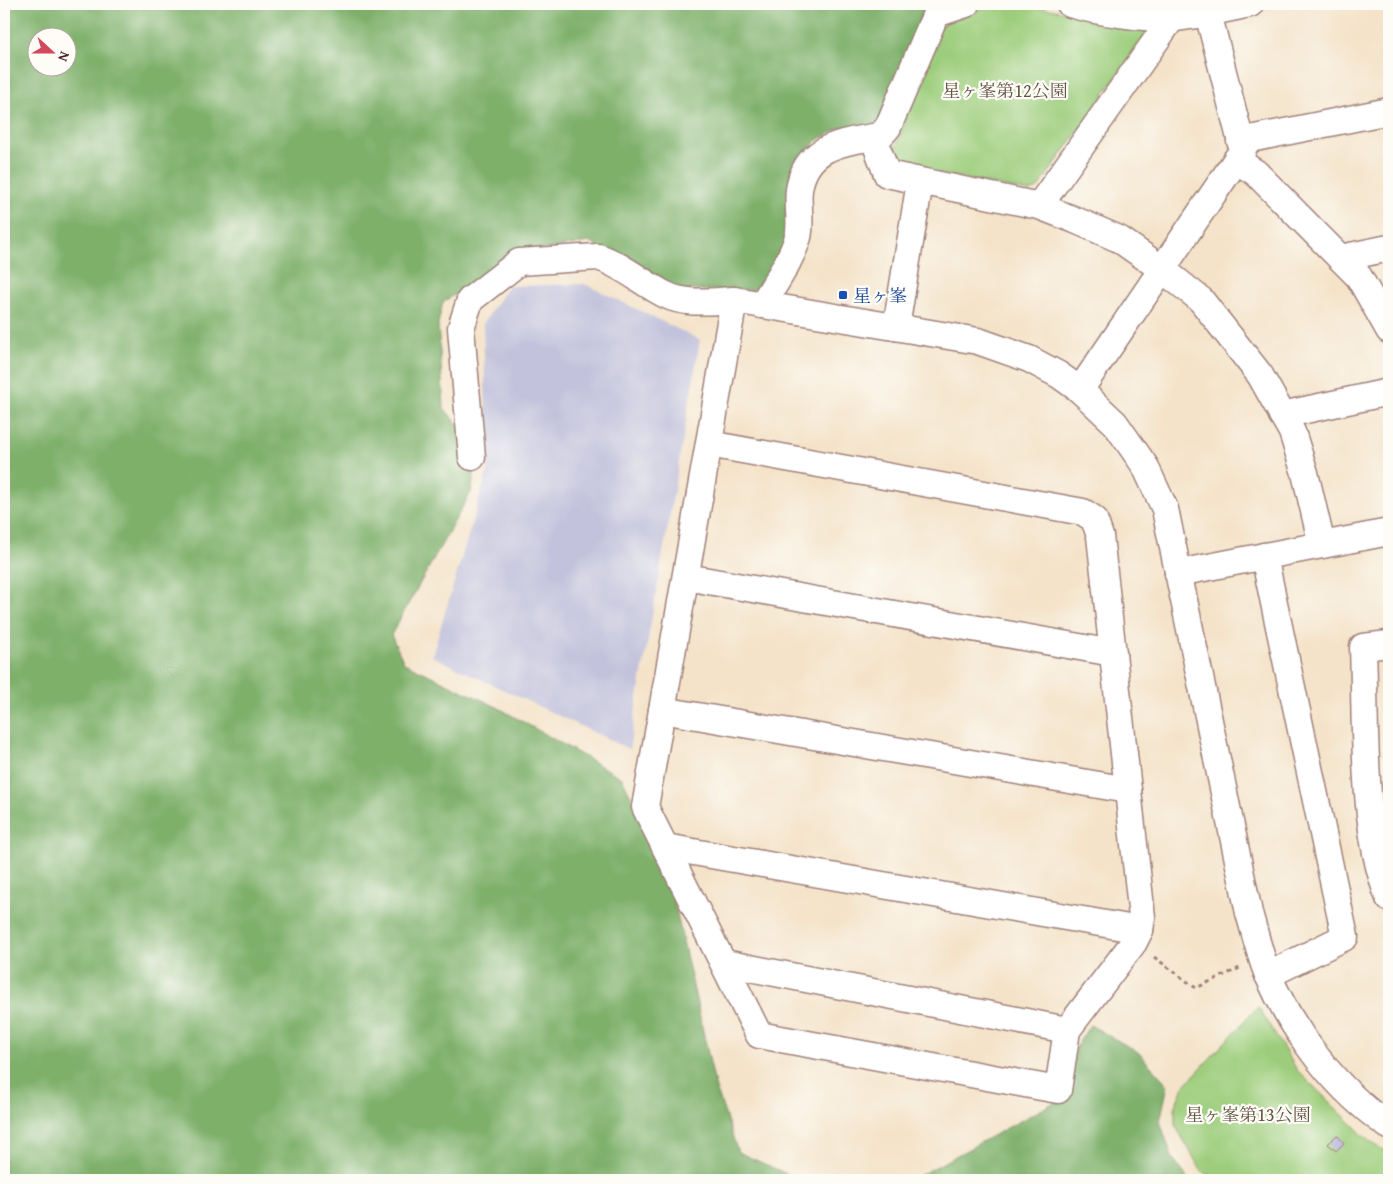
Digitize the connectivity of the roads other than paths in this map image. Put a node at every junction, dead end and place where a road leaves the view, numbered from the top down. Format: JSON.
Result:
{"nodes":[{"id":1,"x":966,"y":4,"type":"edge"},
{"id":2,"x":1070,"y":4,"type":"edge"},
{"id":3,"x":1250,"y":4,"type":"edge"},
{"id":4,"x":938,"y":9,"type":"edge"},
{"id":5,"x":1208,"y":13,"type":"junction"},
{"id":6,"x":1172,"y":18,"type":"junction"},
{"id":7,"x":1389,"y":112,"type":"edge"},
{"id":8,"x":873,"y":137,"type":"junction"},
{"id":9,"x":1238,"y":151,"type":"junction"},
{"id":10,"x":920,"y":182,"type":"junction"},
{"id":11,"x":1039,"y":206,"type":"junction"},
{"id":12,"x":1389,"y":248,"type":"edge"},
{"id":13,"x":1341,"y":258,"type":"junction"},
{"id":14,"x":1162,"y":269,"type":"junction"},
{"id":15,"x":734,"y":300,"type":"junction"},
{"id":16,"x":762,"y":305,"type":"junction"},
{"id":17,"x":896,"y":327,"type":"junction"},
{"id":18,"x":1389,"y":330,"type":"edge"},
{"id":19,"x":1080,"y":390,"type":"junction"},
{"id":20,"x":1389,"y":392,"type":"edge"},
{"id":21,"x":1282,"y":415,"type":"junction"},
{"id":22,"x":709,"y":444,"type":"junction"},
{"id":23,"x":472,"y":456,"type":"dead end"},
{"id":24,"x":1389,"y":532,"type":"edge"},
{"id":25,"x":1322,"y":545,"type":"junction"},
{"id":26,"x":1264,"y":556,"type":"junction"},
{"id":27,"x":1178,"y":573,"type":"junction"},
{"id":28,"x":686,"y":578,"type":"junction"},
{"id":29,"x":1389,"y":644,"type":"edge"},
{"id":30,"x":1113,"y":653,"type":"junction"},
{"id":31,"x":662,"y":710,"type":"junction"},
{"id":32,"x":1379,"y":783,"type":"edge"},
{"id":33,"x":1128,"y":790,"type":"junction"},
{"id":34,"x":665,"y":847,"type":"junction"},
{"id":35,"x":1389,"y":898,"type":"edge"},
{"id":36,"x":1137,"y":936,"type":"junction"},
{"id":37,"x":724,"y":963,"type":"junction"},
{"id":38,"x":1265,"y":964,"type":"junction"},
{"id":39,"x":1067,"y":1030,"type":"junction"},
{"id":40,"x":1389,"y":1126,"type":"edge"}],
"edges":[{"from":1,"to":4,"type":"street"},
{"from":2,"to":6,"type":"street"},
{"from":3,"to":5,"type":"street"},
{"from":4,"to":8,"type":"street"},
{"from":5,"to":6,"type":"street"},
{"from":5,"to":9,"type":"street"},
{"from":6,"to":11,"type":"street"},
{"from":7,"to":9,"type":"street"},
{"from":8,"to":10,"type":"street"},
{"from":8,"to":16,"type":"street"},
{"from":9,"to":13,"type":"street"},
{"from":9,"to":14,"type":"street"},
{"from":10,"to":11,"type":"street"},
{"from":10,"to":17,"type":"street"},
{"from":11,"to":14,"type":"street"},
{"from":12,"to":13,"type":"street"},
{"from":13,"to":18,"type":"street"},
{"from":14,"to":19,"type":"street"},
{"from":14,"to":21,"type":"street"},
{"from":15,"to":16,"type":"street"},
{"from":15,"to":22,"type":"street"},
{"from":15,"to":23,"type":"street"},
{"from":16,"to":17,"type":"street"},
{"from":17,"to":19,"type":"street"},
{"from":19,"to":27,"type":"street"},
{"from":20,"to":21,"type":"street"},
{"from":21,"to":25,"type":"street"},
{"from":22,"to":28,"type":"street"},
{"from":22,"to":30,"type":"street"},
{"from":24,"to":25,"type":"street"},
{"from":25,"to":26,"type":"street"},
{"from":26,"to":27,"type":"street"},
{"from":26,"to":38,"type":"street"},
{"from":27,"to":38,"type":"street"},
{"from":28,"to":30,"type":"street"},
{"from":28,"to":31,"type":"street"},
{"from":29,"to":32,"type":"street"},
{"from":30,"to":33,"type":"street"},
{"from":31,"to":33,"type":"street"},
{"from":31,"to":34,"type":"street"},
{"from":32,"to":35,"type":"street"},
{"from":33,"to":36,"type":"street"},
{"from":34,"to":36,"type":"street"},
{"from":34,"to":37,"type":"street"},
{"from":36,"to":39,"type":"street"},
{"from":37,"to":39,"type":"street"},
{"from":37,"to":39,"type":"street"},
{"from":38,"to":40,"type":"street"}]}
